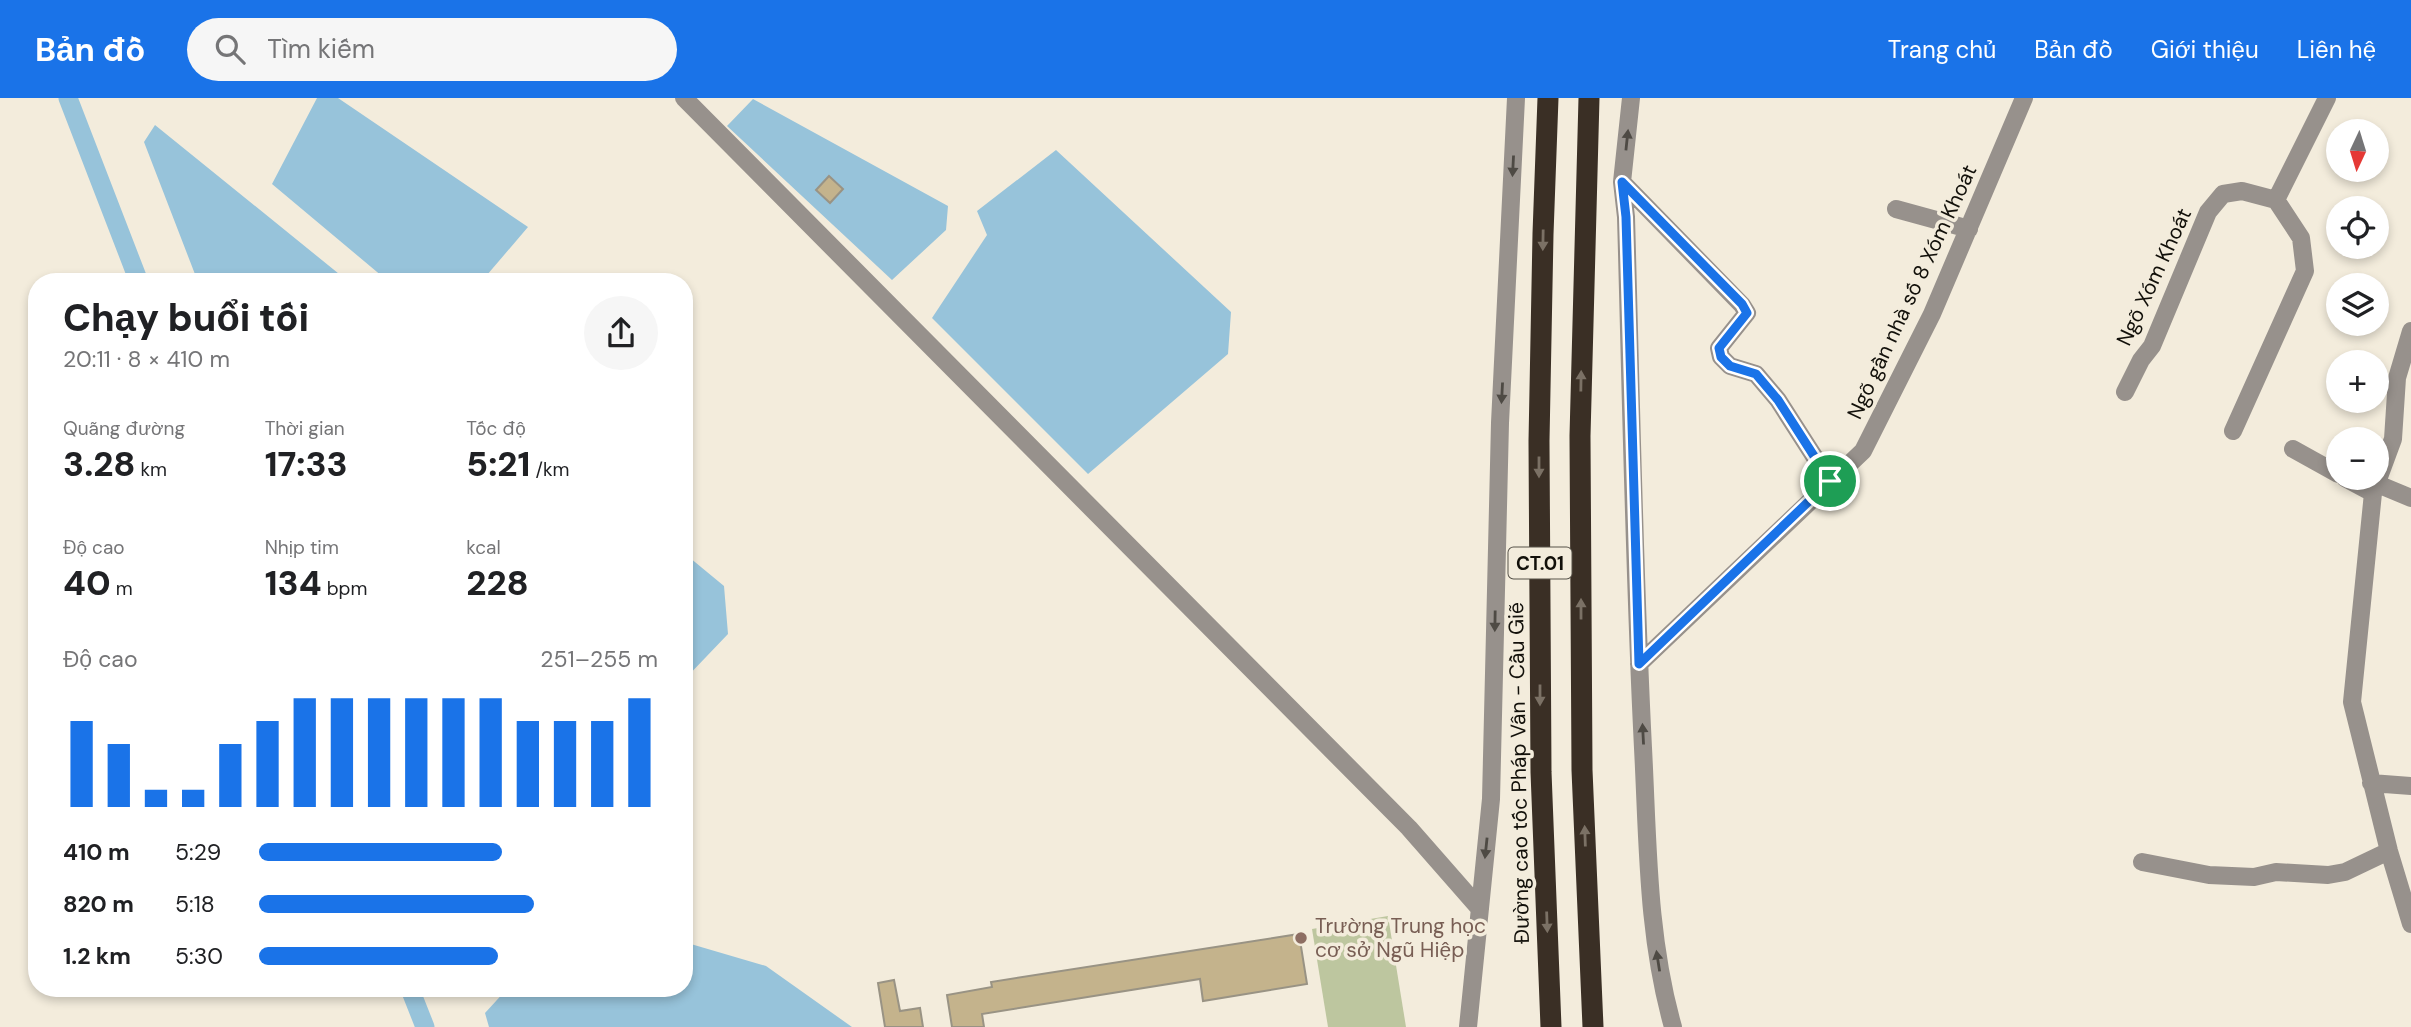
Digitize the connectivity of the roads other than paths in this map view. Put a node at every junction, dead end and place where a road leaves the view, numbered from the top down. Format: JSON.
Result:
{"nodes":[{"id":1,"x":684,"y":98,"type":"edge"},
{"id":2,"x":1516,"y":98,"type":"edge"},
{"id":3,"x":1548,"y":98,"type":"edge"},
{"id":4,"x":1589,"y":98,"type":"edge"},
{"id":5,"x":1631,"y":98,"type":"edge"},
{"id":6,"x":2024,"y":98,"type":"edge"},
{"id":7,"x":2327,"y":98,"type":"edge"},
{"id":8,"x":1622,"y":182,"type":"junction"},
{"id":9,"x":2276,"y":200,"type":"junction"},
{"id":10,"x":1896,"y":209,"type":"dead end"},
{"id":11,"x":1969,"y":229,"type":"junction"},
{"id":12,"x":2411,"y":331,"type":"edge"},
{"id":13,"x":2125,"y":392,"type":"dead end"},
{"id":14,"x":2233,"y":430,"type":"dead end"},
{"id":15,"x":2293,"y":449,"type":"dead end"},
{"id":16,"x":2389,"y":449,"type":"edge"},
{"id":17,"x":2326,"y":467,"type":"edge"},
{"id":18,"x":1830,"y":481,"type":"junction"},
{"id":19,"x":2374,"y":490,"type":"edge"},
{"id":20,"x":2381,"y":490,"type":"edge"},
{"id":21,"x":2411,"y":498,"type":"edge"},
{"id":22,"x":1639,"y":664,"type":"junction"},
{"id":23,"x":2371,"y":783,"type":"junction"},
{"id":24,"x":2411,"y":786,"type":"edge"},
{"id":25,"x":2389,"y":851,"type":"junction"},
{"id":26,"x":2142,"y":862,"type":"dead end"},
{"id":27,"x":1480,"y":909,"type":"junction"},
{"id":28,"x":2411,"y":924,"type":"edge"},
{"id":29,"x":1468,"y":1027,"type":"edge"},
{"id":30,"x":1551,"y":1027,"type":"edge"},
{"id":31,"x":1593,"y":1027,"type":"edge"},
{"id":32,"x":1673,"y":1027,"type":"edge"}],
"edges":[{"from":1,"to":27,"type":"street"},
{"from":2,"to":27,"type":"street","one_way":true},
{"from":3,"to":30,"type":"highway","name":"Đường cao tốc Pháp Vân - Cầu Giẽ","number":"CT.01","one_way":true},
{"from":31,"to":4,"type":"highway","number":"CT.01","one_way":true},
{"from":8,"to":5,"type":"street","one_way":true},
{"from":6,"to":11,"type":"street","name":"Ngõ gần nhà số 8 Xóm Khoát"},
{"from":7,"to":9,"type":"street"},
{"from":8,"to":18,"type":"street"},
{"from":8,"to":22,"type":"street"},
{"from":9,"to":13,"type":"street","name":"Ngõ Xóm Khoát"},
{"from":9,"to":14,"type":"street"},
{"from":10,"to":11,"type":"street"},
{"from":11,"to":18,"type":"street","name":"Ngõ gần nhà số 8 Xóm Khoát"},
{"from":12,"to":16,"type":"street"},
{"from":15,"to":17,"type":"street"},
{"from":18,"to":22,"type":"street","name":"Ngõ gần nhà số 8 Xóm Khoát"},
{"from":19,"to":23,"type":"street"},
{"from":20,"to":21,"type":"street"},
{"from":32,"to":22,"type":"street","one_way":true},
{"from":23,"to":24,"type":"street"},
{"from":23,"to":25,"type":"street"},
{"from":25,"to":26,"type":"street"},
{"from":25,"to":28,"type":"street"},
{"from":27,"to":29,"type":"street"}]}
